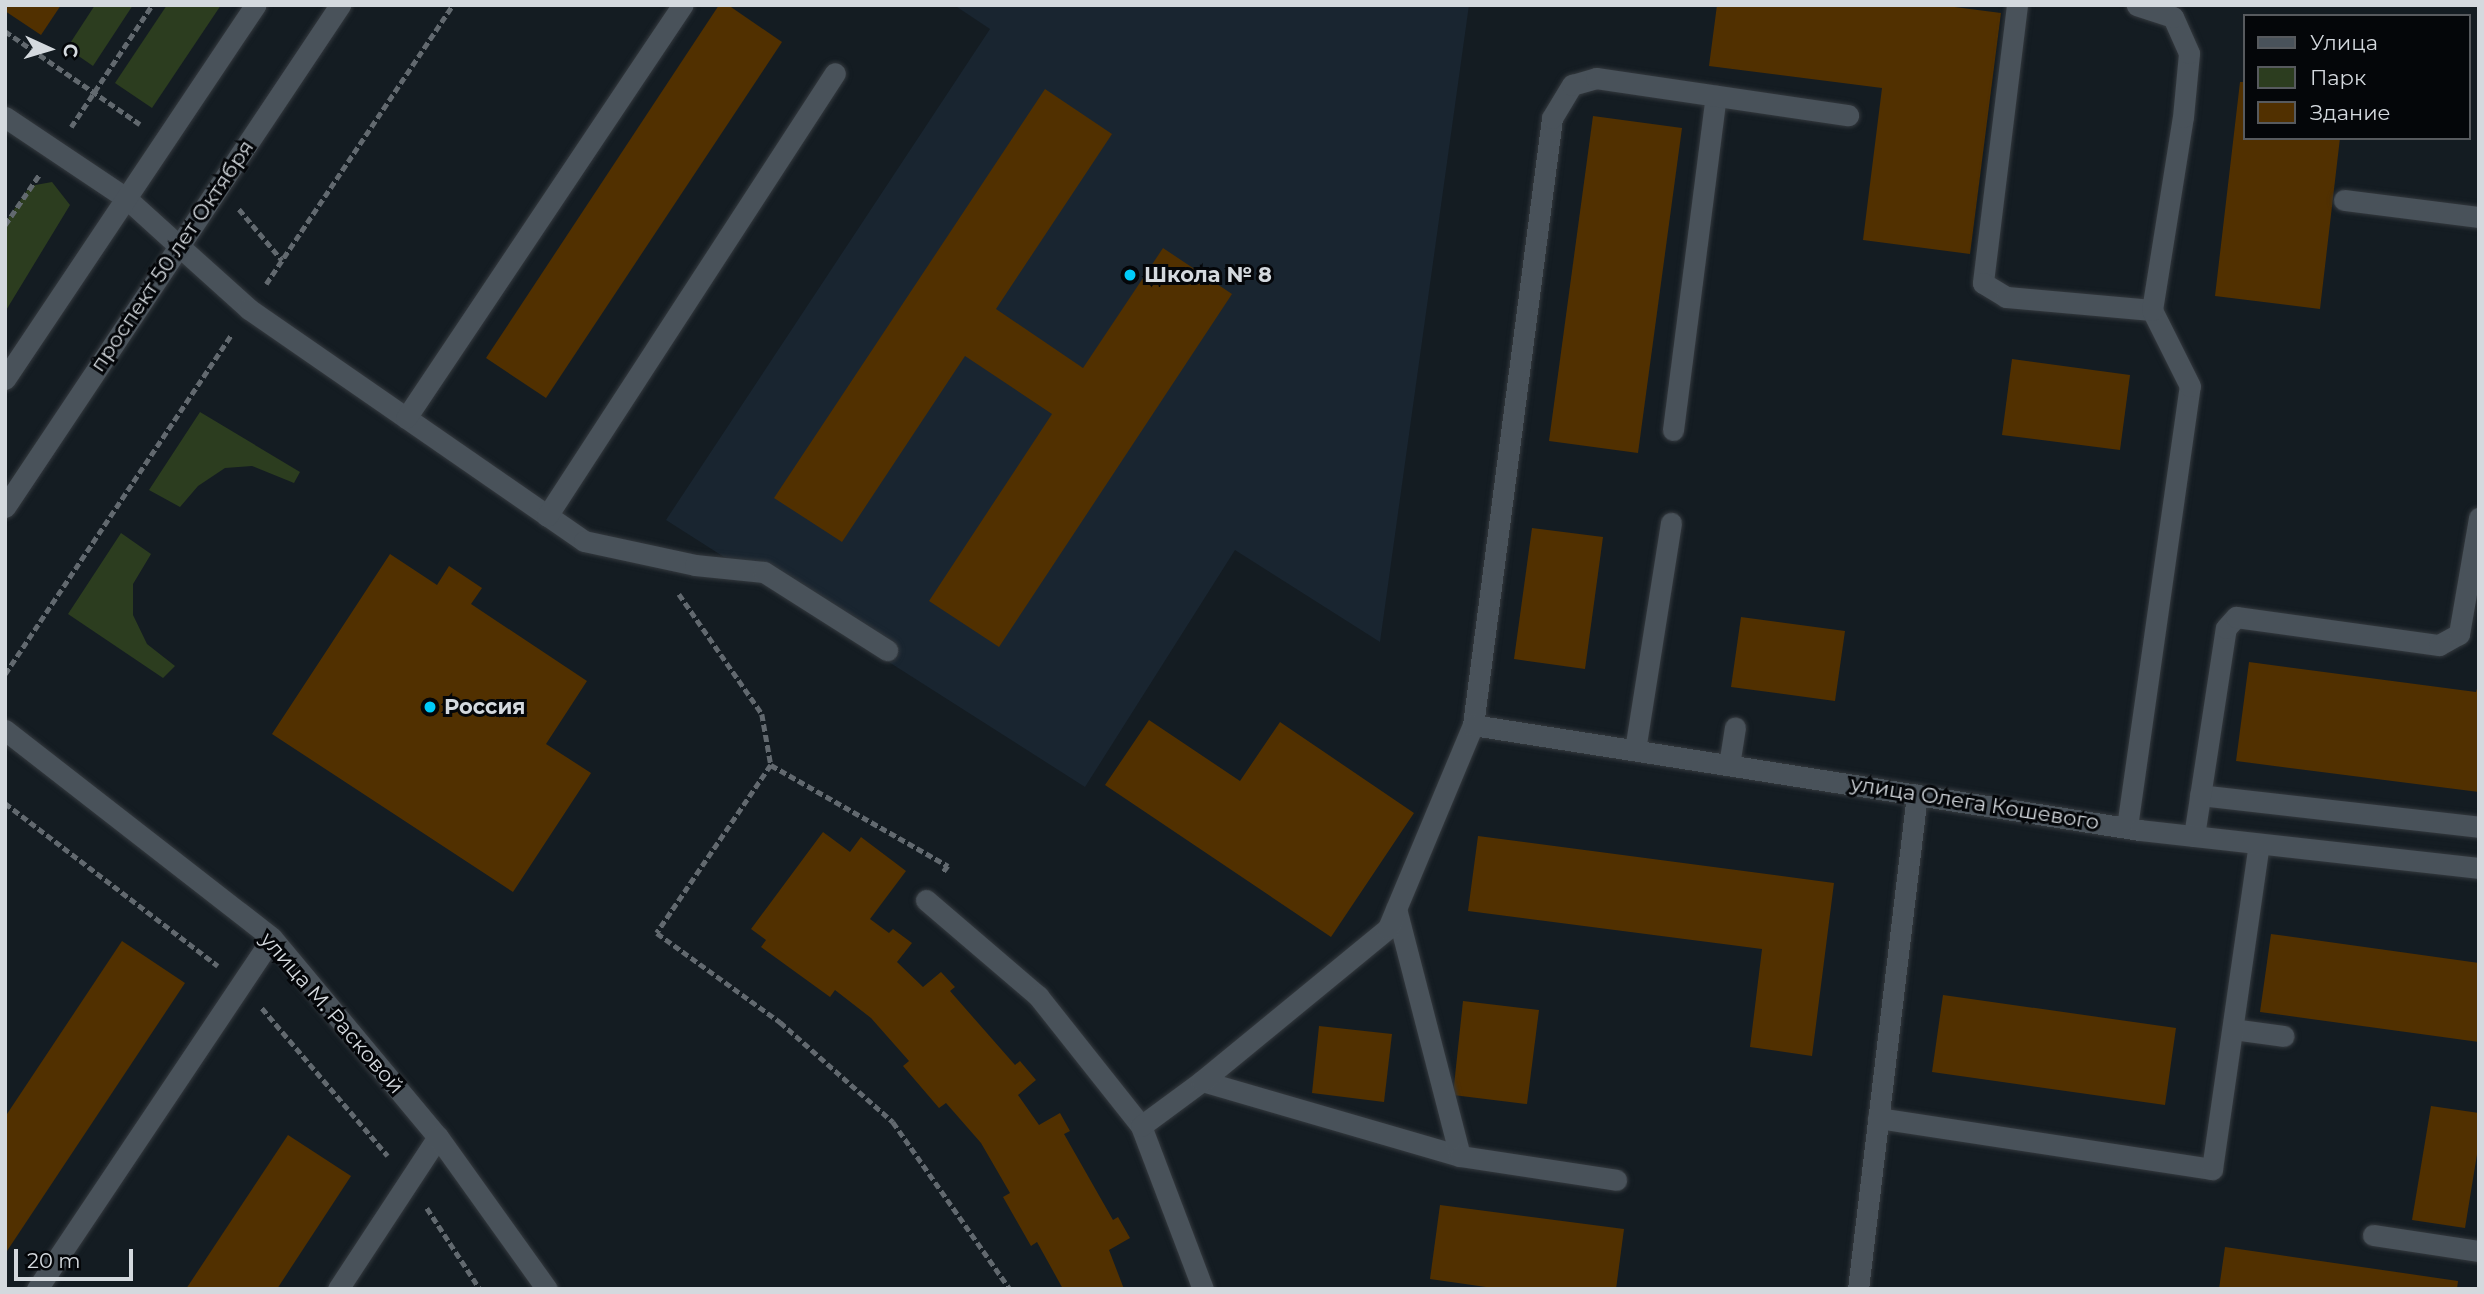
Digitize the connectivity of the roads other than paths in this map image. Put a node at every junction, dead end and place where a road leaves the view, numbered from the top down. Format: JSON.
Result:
{"nodes":[{"id":1,"x":254,"y":5,"type":"edge"},
{"id":2,"x":340,"y":5,"type":"edge"},
{"id":3,"x":682,"y":5,"type":"edge"},
{"id":4,"x":2017,"y":5,"type":"edge"},
{"id":5,"x":2137,"y":5,"type":"edge"},
{"id":6,"x":835,"y":73,"type":"dead end"},
{"id":7,"x":1716,"y":96,"type":"junction"},
{"id":8,"x":1849,"y":116,"type":"dead end"},
{"id":9,"x":5,"y":117,"type":"edge"},
{"id":10,"x":126,"y":198,"type":"junction"},
{"id":11,"x":2344,"y":200,"type":"dead end"},
{"id":12,"x":2479,"y":217,"type":"edge"},
{"id":13,"x":179,"y":246,"type":"junction"},
{"id":14,"x":2152,"y":310,"type":"junction"},
{"id":15,"x":5,"y":379,"type":"edge"},
{"id":16,"x":406,"y":418,"type":"junction"},
{"id":17,"x":1673,"y":430,"type":"dead end"},
{"id":18,"x":5,"y":507,"type":"edge"},
{"id":19,"x":547,"y":516,"type":"junction"},
{"id":20,"x":2479,"y":518,"type":"edge"},
{"id":21,"x":1671,"y":523,"type":"dead end"},
{"id":22,"x":887,"y":650,"type":"dead end"},
{"id":23,"x":1473,"y":725,"type":"junction"},
{"id":24,"x":1735,"y":727,"type":"dead end"},
{"id":25,"x":5,"y":730,"type":"edge"},
{"id":26,"x":1635,"y":750,"type":"junction"},
{"id":27,"x":1729,"y":765,"type":"junction"},
{"id":28,"x":1917,"y":795,"type":"junction"},
{"id":29,"x":2200,"y":795,"type":"junction"},
{"id":30,"x":2127,"y":827,"type":"junction"},
{"id":31,"x":2479,"y":827,"type":"edge"},
{"id":32,"x":2194,"y":836,"type":"junction"},
{"id":33,"x":2259,"y":844,"type":"junction"},
{"id":34,"x":2479,"y":868,"type":"edge"},
{"id":35,"x":926,"y":900,"type":"dead end"},
{"id":36,"x":1396,"y":909,"type":"junction"},
{"id":37,"x":272,"y":938,"type":"junction"},
{"id":38,"x":2233,"y":1029,"type":"junction"},
{"id":39,"x":2284,"y":1036,"type":"dead end"},
{"id":40,"x":1202,"y":1081,"type":"junction"},
{"id":41,"x":1878,"y":1118,"type":"junction"},
{"id":42,"x":1141,"y":1126,"type":"junction"},
{"id":43,"x":438,"y":1137,"type":"junction"},
{"id":44,"x":1460,"y":1156,"type":"junction"},
{"id":45,"x":1616,"y":1180,"type":"dead end"},
{"id":46,"x":2373,"y":1235,"type":"dead end"},
{"id":47,"x":2479,"y":1251,"type":"edge"},
{"id":48,"x":37,"y":1289,"type":"edge"},
{"id":49,"x":338,"y":1289,"type":"edge"},
{"id":50,"x":547,"y":1289,"type":"edge"},
{"id":51,"x":1203,"y":1289,"type":"edge"},
{"id":52,"x":1858,"y":1289,"type":"edge"}],
"edges":[{"from":1,"to":10,"type":"street"},
{"from":2,"to":13,"type":"street","name":"проспект 50 лет Октября"},
{"from":3,"to":16,"type":"street"},
{"from":4,"to":14,"type":"street"},
{"from":5,"to":14,"type":"street"},
{"from":6,"to":19,"type":"street"},
{"from":7,"to":8,"type":"street"},
{"from":7,"to":17,"type":"street"},
{"from":7,"to":23,"type":"street"},
{"from":9,"to":10,"type":"street"},
{"from":10,"to":13,"type":"street"},
{"from":10,"to":15,"type":"street"},
{"from":11,"to":12,"type":"street"},
{"from":13,"to":16,"type":"street"},
{"from":13,"to":18,"type":"street","name":"проспект 50 лет Октября"},
{"from":14,"to":30,"type":"street"},
{"from":16,"to":19,"type":"street"},
{"from":19,"to":22,"type":"street"},
{"from":20,"to":29,"type":"street"},
{"from":21,"to":26,"type":"street"},
{"from":23,"to":26,"type":"street","name":"улица Олега Кошевого"},
{"from":23,"to":36,"type":"street"},
{"from":24,"to":27,"type":"street"},
{"from":25,"to":37,"type":"street","name":"улица М. Расковой"},
{"from":26,"to":27,"type":"street","name":"улица Олега Кошевого"},
{"from":27,"to":28,"type":"street","name":"улица Олега Кошевого"},
{"from":28,"to":30,"type":"street","name":"улица Олега Кошевого"},
{"from":28,"to":41,"type":"street"},
{"from":29,"to":31,"type":"street"},
{"from":29,"to":32,"type":"street"},
{"from":30,"to":32,"type":"street","name":"улица Олега Кошевого"},
{"from":32,"to":33,"type":"street","name":"улица Олега Кошевого"},
{"from":33,"to":34,"type":"street","name":"улица Олега Кошевого"},
{"from":33,"to":38,"type":"street"},
{"from":35,"to":42,"type":"street"},
{"from":36,"to":40,"type":"street"},
{"from":36,"to":44,"type":"street"},
{"from":37,"to":43,"type":"street","name":"улица М. Расковой"},
{"from":37,"to":48,"type":"street"},
{"from":38,"to":39,"type":"street"},
{"from":38,"to":41,"type":"street"},
{"from":40,"to":42,"type":"street"},
{"from":40,"to":44,"type":"street"},
{"from":41,"to":52,"type":"street"},
{"from":42,"to":51,"type":"street"},
{"from":43,"to":49,"type":"street"},
{"from":43,"to":50,"type":"street","name":"улица М. Расковой"},
{"from":44,"to":45,"type":"street"},
{"from":46,"to":47,"type":"street"}]}
